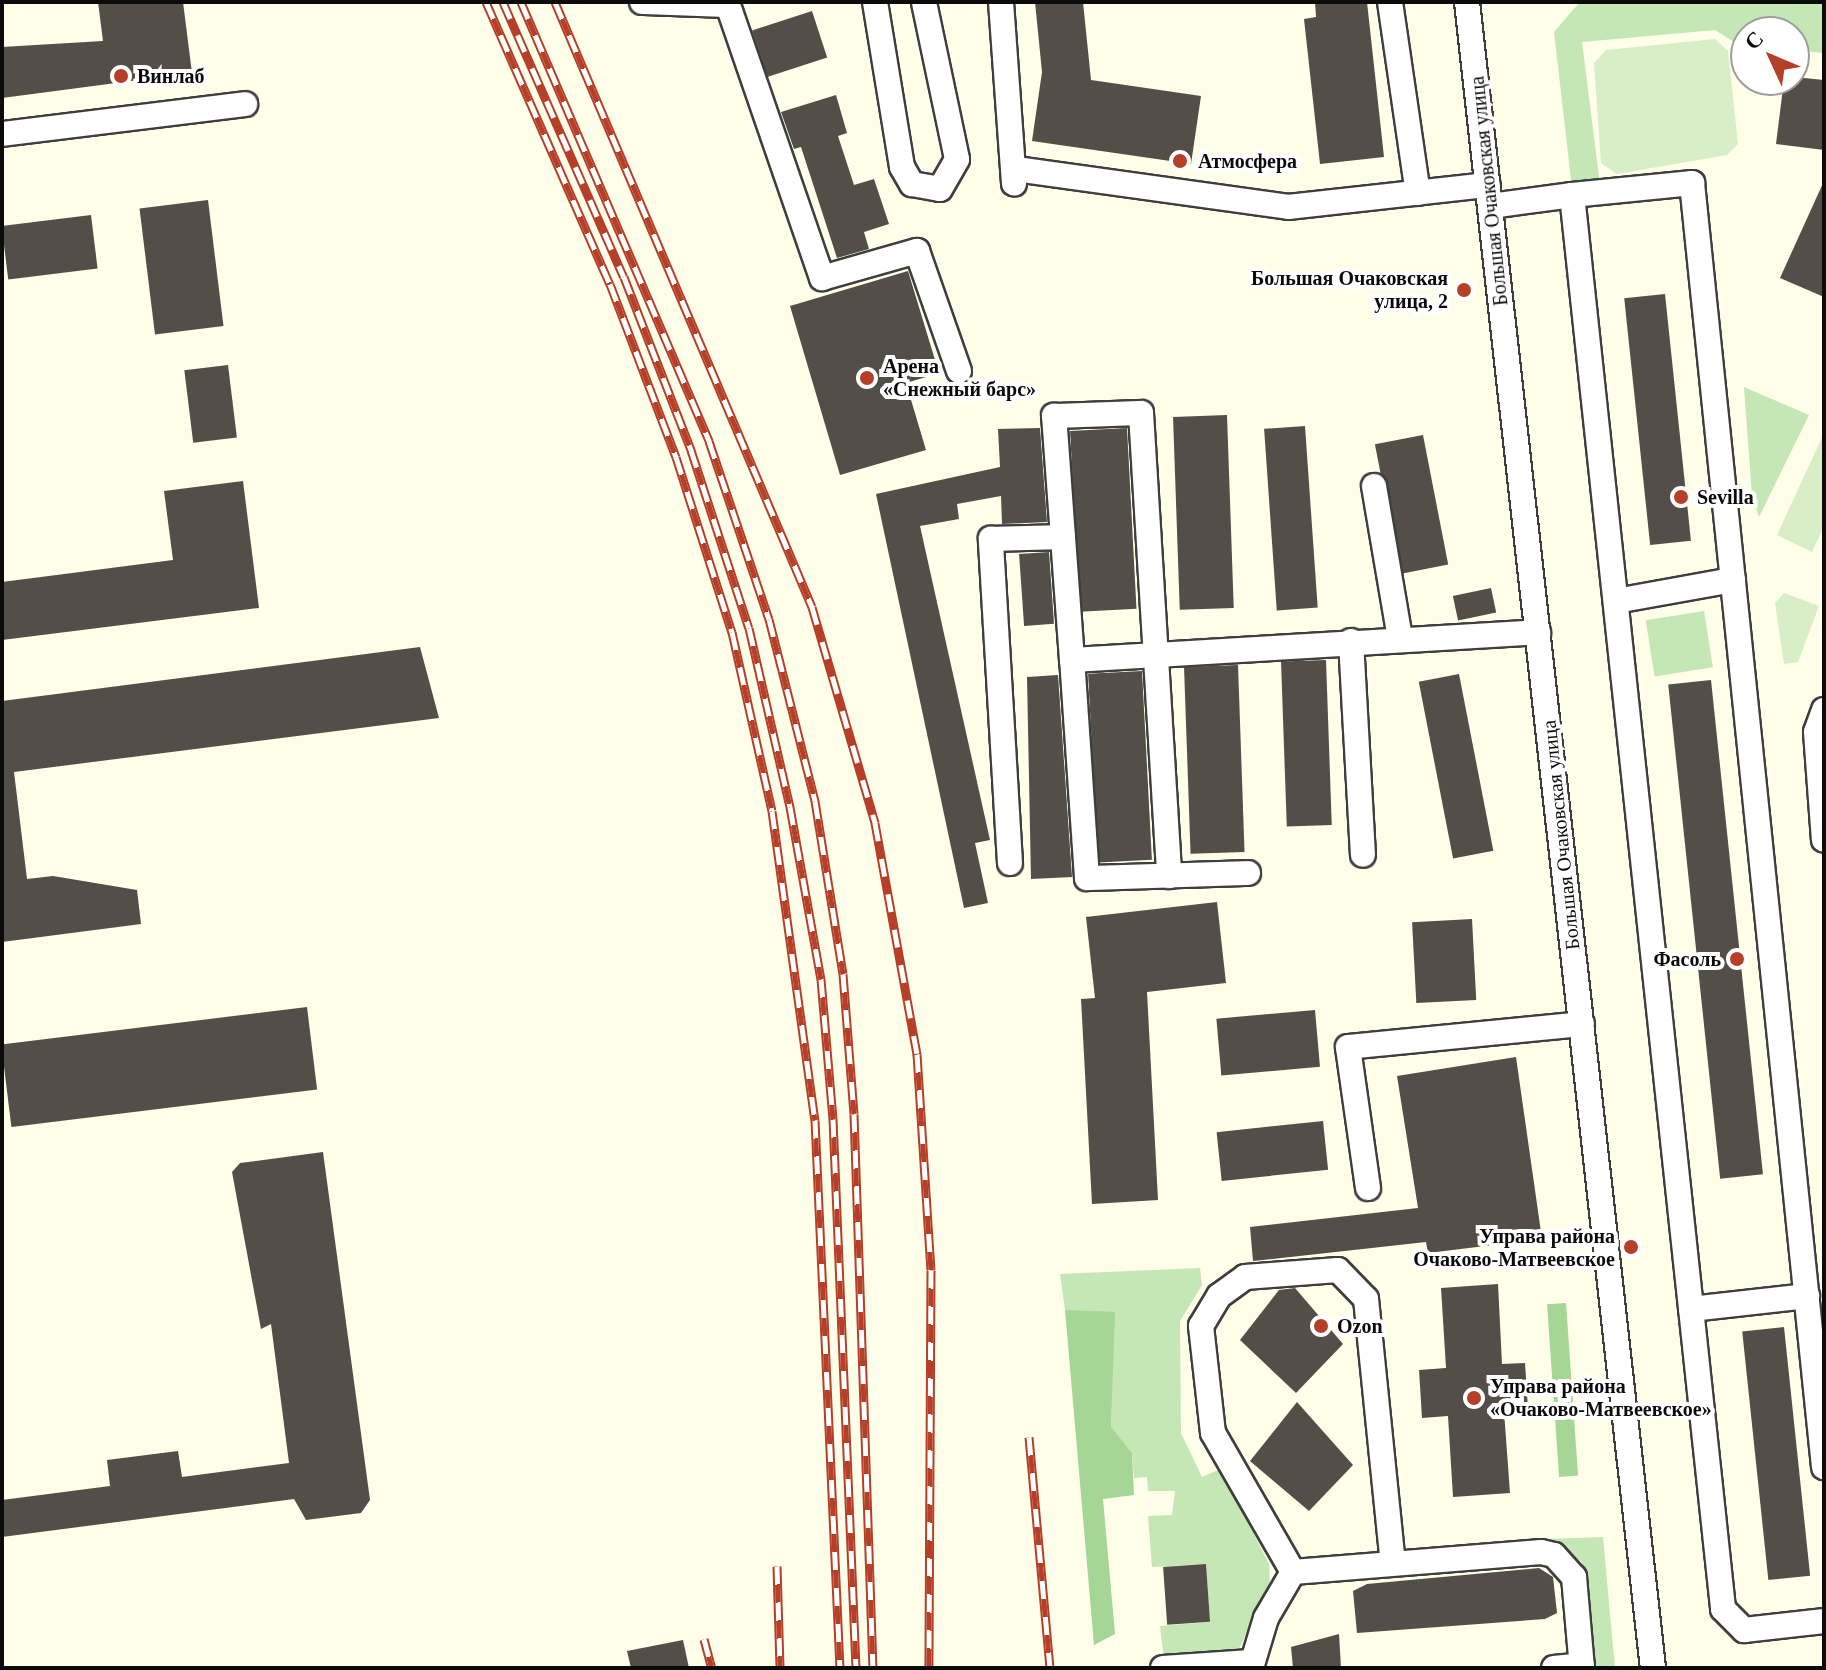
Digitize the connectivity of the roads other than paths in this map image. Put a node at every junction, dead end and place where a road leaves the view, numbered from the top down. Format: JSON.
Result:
{"nodes":[{"id":1,"x":642,"y":2,"type":"edge"},
{"id":2,"x":875,"y":2,"type":"edge"},
{"id":3,"x":924,"y":2,"type":"edge"},
{"id":4,"x":1001,"y":2,"type":"edge"},
{"id":5,"x":1390,"y":2,"type":"edge"},
{"id":6,"x":1467,"y":2,"type":"edge"},
{"id":7,"x":245,"y":104,"type":"dead end"},
{"id":8,"x":2,"y":134,"type":"edge"},
{"id":9,"x":1418,"y":193,"type":"junction"},
{"id":10,"x":1572,"y":195,"type":"junction"},
{"id":11,"x":1490,"y":196,"type":"junction"},
{"id":12,"x":959,"y":371,"type":"dead end"},
{"id":13,"x":1374,"y":486,"type":"dead end"},
{"id":14,"x":1063,"y":537,"type":"junction"},
{"id":15,"x":1733,"y":580,"type":"junction"},
{"id":16,"x":1616,"y":601,"type":"junction"},
{"id":17,"x":1538,"y":632,"type":"junction"},
{"id":18,"x":1400,"y":638,"type":"junction"},
{"id":19,"x":1351,"y":641,"type":"junction"},
{"id":20,"x":1158,"y":654,"type":"junction"},
{"id":21,"x":1072,"y":660,"type":"junction"},
{"id":22,"x":1821,"y":724,"type":"edge"},
{"id":23,"x":1824,"y":840,"type":"edge"},
{"id":24,"x":1363,"y":855,"type":"dead end"},
{"id":25,"x":1010,"y":863,"type":"dead end"},
{"id":26,"x":1248,"y":873,"type":"dead end"},
{"id":27,"x":1169,"y":876,"type":"junction"},
{"id":28,"x":1582,"y":1024,"type":"junction"},
{"id":29,"x":1368,"y":1188,"type":"dead end"},
{"id":30,"x":1807,"y":1296,"type":"junction"},
{"id":31,"x":1691,"y":1309,"type":"junction"},
{"id":32,"x":1824,"y":1467,"type":"edge"},
{"id":33,"x":1393,"y":1563,"type":"junction"},
{"id":34,"x":1293,"y":1572,"type":"junction"},
{"id":35,"x":1824,"y":1621,"type":"edge"},
{"id":36,"x":1251,"y":1665,"type":"edge"},
{"id":37,"x":1582,"y":1667,"type":"edge"},
{"id":38,"x":1163,"y":1668,"type":"edge"},
{"id":39,"x":1554,"y":1668,"type":"edge"},
{"id":40,"x":1653,"y":1668,"type":"edge"}],
"edges":[{"from":1,"to":12,"type":"street"},
{"from":2,"to":3,"type":"street"},
{"from":4,"to":9,"type":"street"},
{"from":5,"to":9,"type":"street"},
{"from":6,"to":11,"type":"street","name":"Большая Очаковская улица"},
{"from":7,"to":8,"type":"street"},
{"from":9,"to":11,"type":"street"},
{"from":10,"to":11,"type":"street"},
{"from":10,"to":15,"type":"street"},
{"from":10,"to":16,"type":"street"},
{"from":11,"to":17,"type":"street","name":"Большая Очаковская улица"},
{"from":13,"to":18,"type":"street"},
{"from":14,"to":20,"type":"street"},
{"from":14,"to":21,"type":"street"},
{"from":14,"to":25,"type":"street"},
{"from":15,"to":16,"type":"street"},
{"from":15,"to":30,"type":"street"},
{"from":16,"to":31,"type":"street"},
{"from":17,"to":18,"type":"street"},
{"from":17,"to":28,"type":"street","name":"Большая Очаковская улица"},
{"from":18,"to":19,"type":"street"},
{"from":19,"to":20,"type":"street"},
{"from":19,"to":24,"type":"street"},
{"from":20,"to":21,"type":"street"},
{"from":20,"to":27,"type":"street"},
{"from":21,"to":27,"type":"street"},
{"from":22,"to":23,"type":"street"},
{"from":26,"to":27,"type":"street"},
{"from":28,"to":29,"type":"street"},
{"from":28,"to":40,"type":"street","name":"Большая Очаковская улица"},
{"from":30,"to":31,"type":"street"},
{"from":30,"to":32,"type":"street"},
{"from":31,"to":35,"type":"street"},
{"from":33,"to":34,"type":"street"},
{"from":33,"to":34,"type":"street"},
{"from":33,"to":37,"type":"street"},
{"from":34,"to":36,"type":"street"},
{"from":36,"to":38,"type":"street"},
{"from":37,"to":39,"type":"street"}]}
